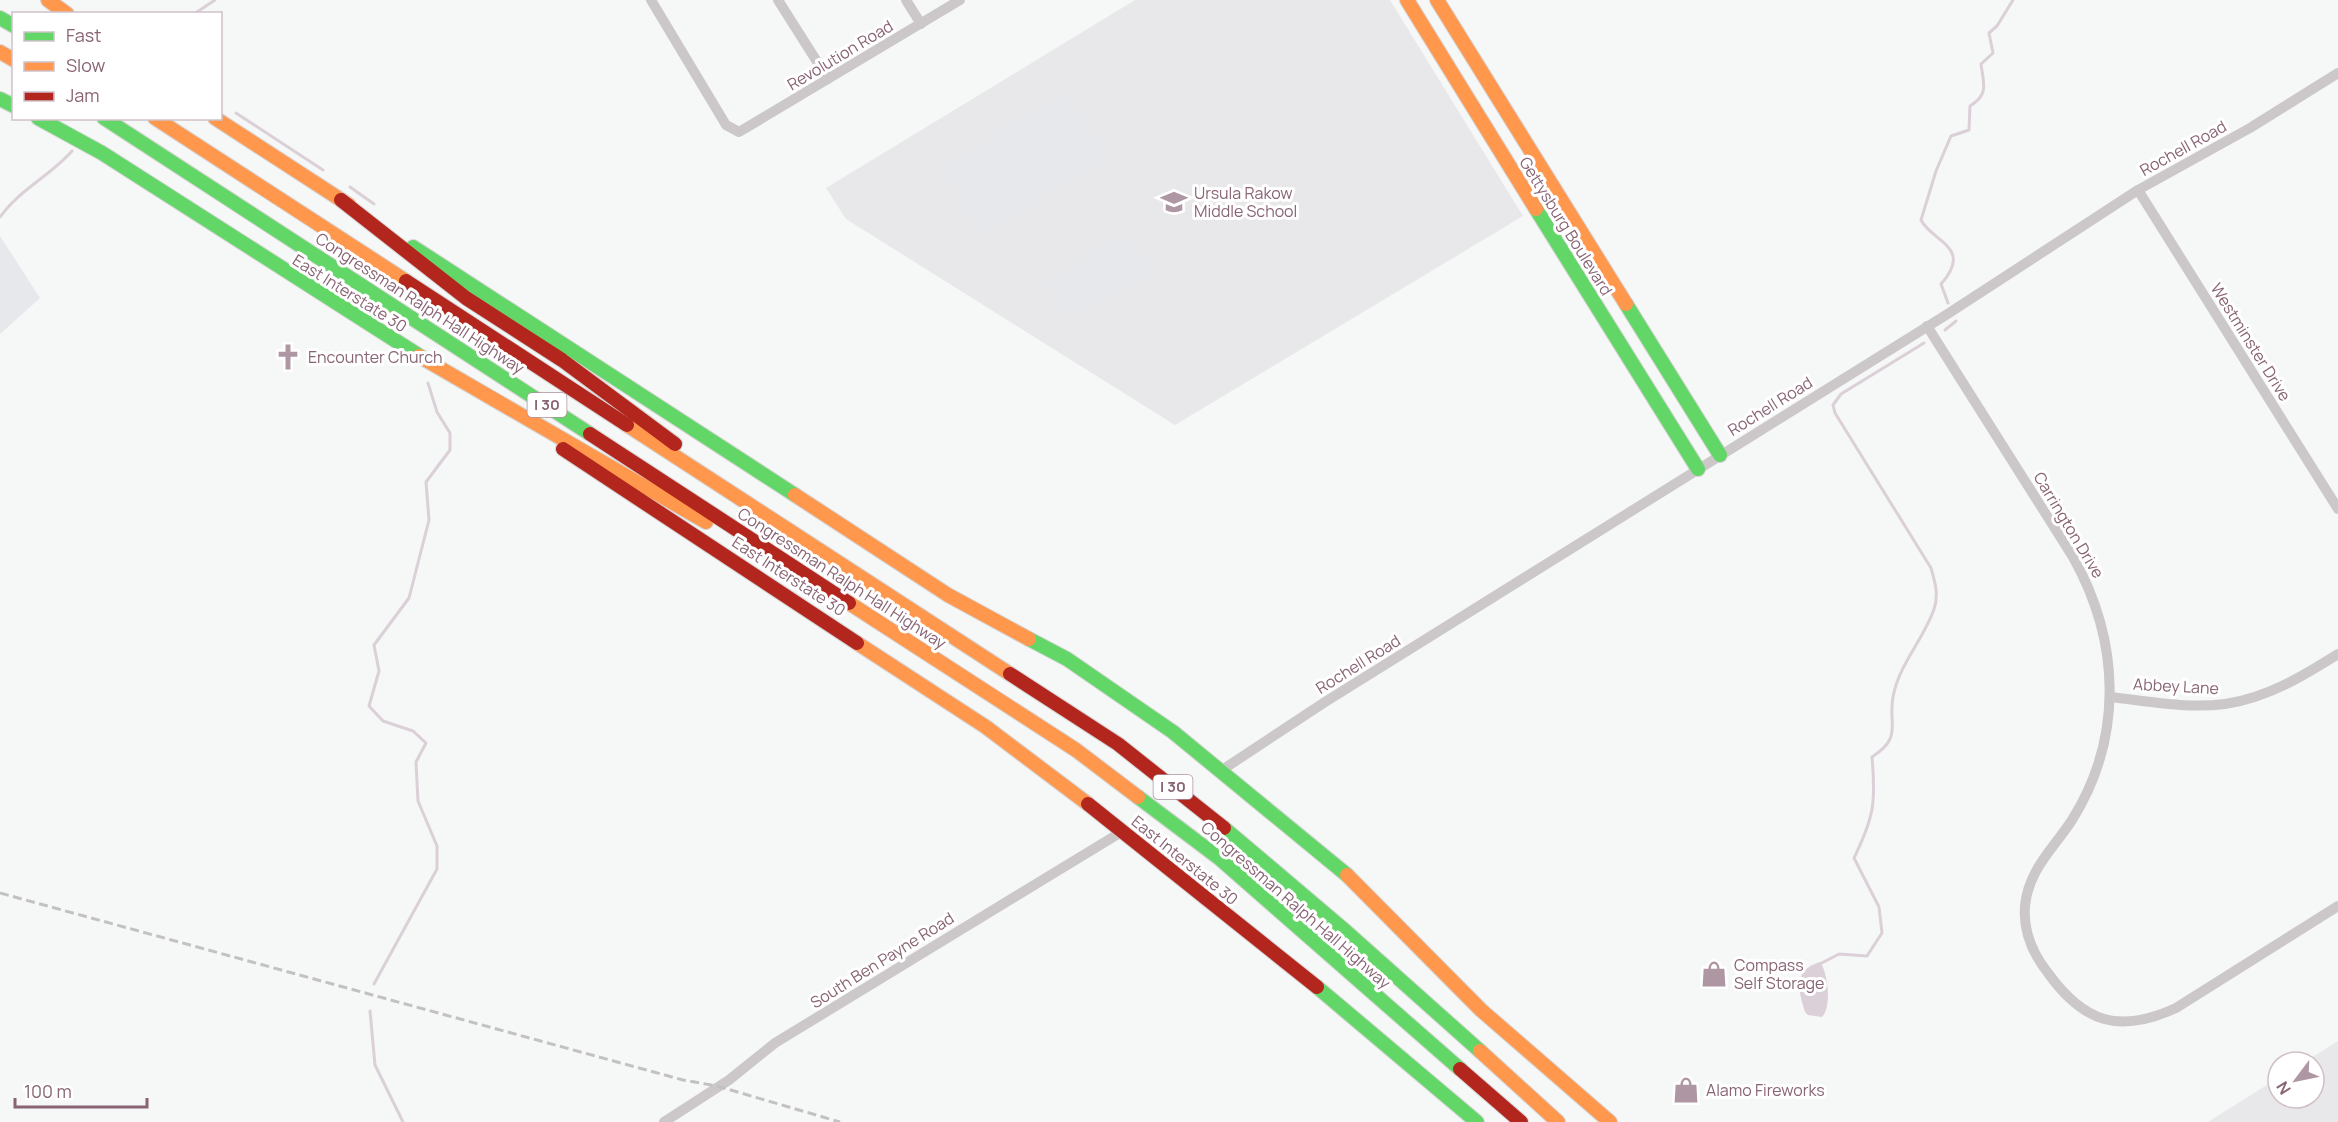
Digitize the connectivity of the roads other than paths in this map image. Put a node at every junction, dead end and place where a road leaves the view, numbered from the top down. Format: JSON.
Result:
{"nodes":[{"id":1,"x":48,"y":0,"type":"edge"},
{"id":2,"x":651,"y":0,"type":"edge"},
{"id":3,"x":778,"y":0,"type":"edge"},
{"id":4,"x":906,"y":0,"type":"edge"},
{"id":5,"x":960,"y":0,"type":"edge"},
{"id":6,"x":1407,"y":0,"type":"edge"},
{"id":7,"x":1437,"y":0,"type":"edge"},
{"id":8,"x":64,"y":12,"type":"edge"},
{"id":9,"x":921,"y":24,"type":"junction"},
{"id":10,"x":2338,"y":73,"type":"edge"},
{"id":11,"x":828,"y":79,"type":"junction"},
{"id":12,"x":43,"y":120,"type":"edge"},
{"id":13,"x":107,"y":120,"type":"edge"},
{"id":14,"x":158,"y":120,"type":"edge"},
{"id":15,"x":218,"y":120,"type":"edge"},
{"id":16,"x":2138,"y":190,"type":"junction"},
{"id":17,"x":341,"y":200,"type":"junction"},
{"id":18,"x":1927,"y":326,"type":"junction"},
{"id":19,"x":419,"y":356,"type":"junction"},
{"id":20,"x":1720,"y":455,"type":"junction"},
{"id":21,"x":1698,"y":469,"type":"junction"},
{"id":22,"x":749,"y":503,"type":"junction"},
{"id":23,"x":2338,"y":509,"type":"edge"},
{"id":24,"x":2338,"y":654,"type":"edge"},
{"id":25,"x":988,"y":693,"type":"junction"},
{"id":26,"x":2110,"y":697,"type":"junction"},
{"id":27,"x":1222,"y":770,"type":"junction"},
{"id":28,"x":1123,"y":831,"type":"junction"},
{"id":29,"x":2338,"y":906,"type":"edge"},
{"id":30,"x":680,"y":1118,"type":"edge"},
{"id":31,"x":664,"y":1122,"type":"edge"},
{"id":32,"x":1478,"y":1122,"type":"edge"},
{"id":33,"x":1521,"y":1122,"type":"edge"},
{"id":34,"x":1558,"y":1122,"type":"edge"},
{"id":35,"x":1610,"y":1122,"type":"edge"}],
"edges":[{"from":1,"to":8,"type":"main road"},
{"from":2,"to":11,"type":"street","name":"Revolution Road"},
{"from":3,"to":11,"type":"street"},
{"from":4,"to":9,"type":"street"},
{"from":5,"to":9,"type":"street","name":"Revolution Road"},
{"from":6,"to":21,"type":"main road","name":"Gettysburg Boulevard"},
{"from":7,"to":20,"type":"main road","name":"Gettysburg Boulevard"},
{"from":9,"to":11,"type":"street","name":"Revolution Road"},
{"from":10,"to":16,"type":"street","name":"Rochell Road"},
{"from":12,"to":19,"type":"main road","name":"East Interstate 30"},
{"from":13,"to":25,"type":"main road","name":"Congressman Ralph Hall Highway","number":"I 30"},
{"from":14,"to":22,"type":"main road","name":"Congressman Ralph Hall Highway","number":"I 30"},
{"from":15,"to":17,"type":"main road"},
{"from":16,"to":18,"type":"street","name":"Rochell Road"},
{"from":16,"to":23,"type":"street","name":"Westminster Drive"},
{"from":17,"to":22,"type":"main road"},
{"from":17,"to":27,"type":"main road"},
{"from":18,"to":20,"type":"street","name":"Rochell Road"},
{"from":18,"to":26,"type":"street","name":"Carrington Drive"},
{"from":19,"to":25,"type":"main road"},
{"from":19,"to":28,"type":"main road","name":"East Interstate 30"},
{"from":20,"to":21,"type":"street","name":"Rochell Road"},
{"from":21,"to":27,"type":"street","name":"Rochell Road"},
{"from":22,"to":34,"type":"main road","name":"Congressman Ralph Hall Highway","number":"I 30"},
{"from":24,"to":26,"type":"street","name":"Abbey Lane"},
{"from":25,"to":33,"type":"main road","name":"Congressman Ralph Hall Highway","number":"I 30"},
{"from":26,"to":29,"type":"street","name":"Carrington Drive"},
{"from":27,"to":35,"type":"main road"},
{"from":28,"to":30,"type":"street","name":"South Ben Payne Road"},
{"from":28,"to":32,"type":"main road","name":"East Interstate 30"},
{"from":30,"to":31,"type":"street","name":"South Ben Payne Road"}]}
